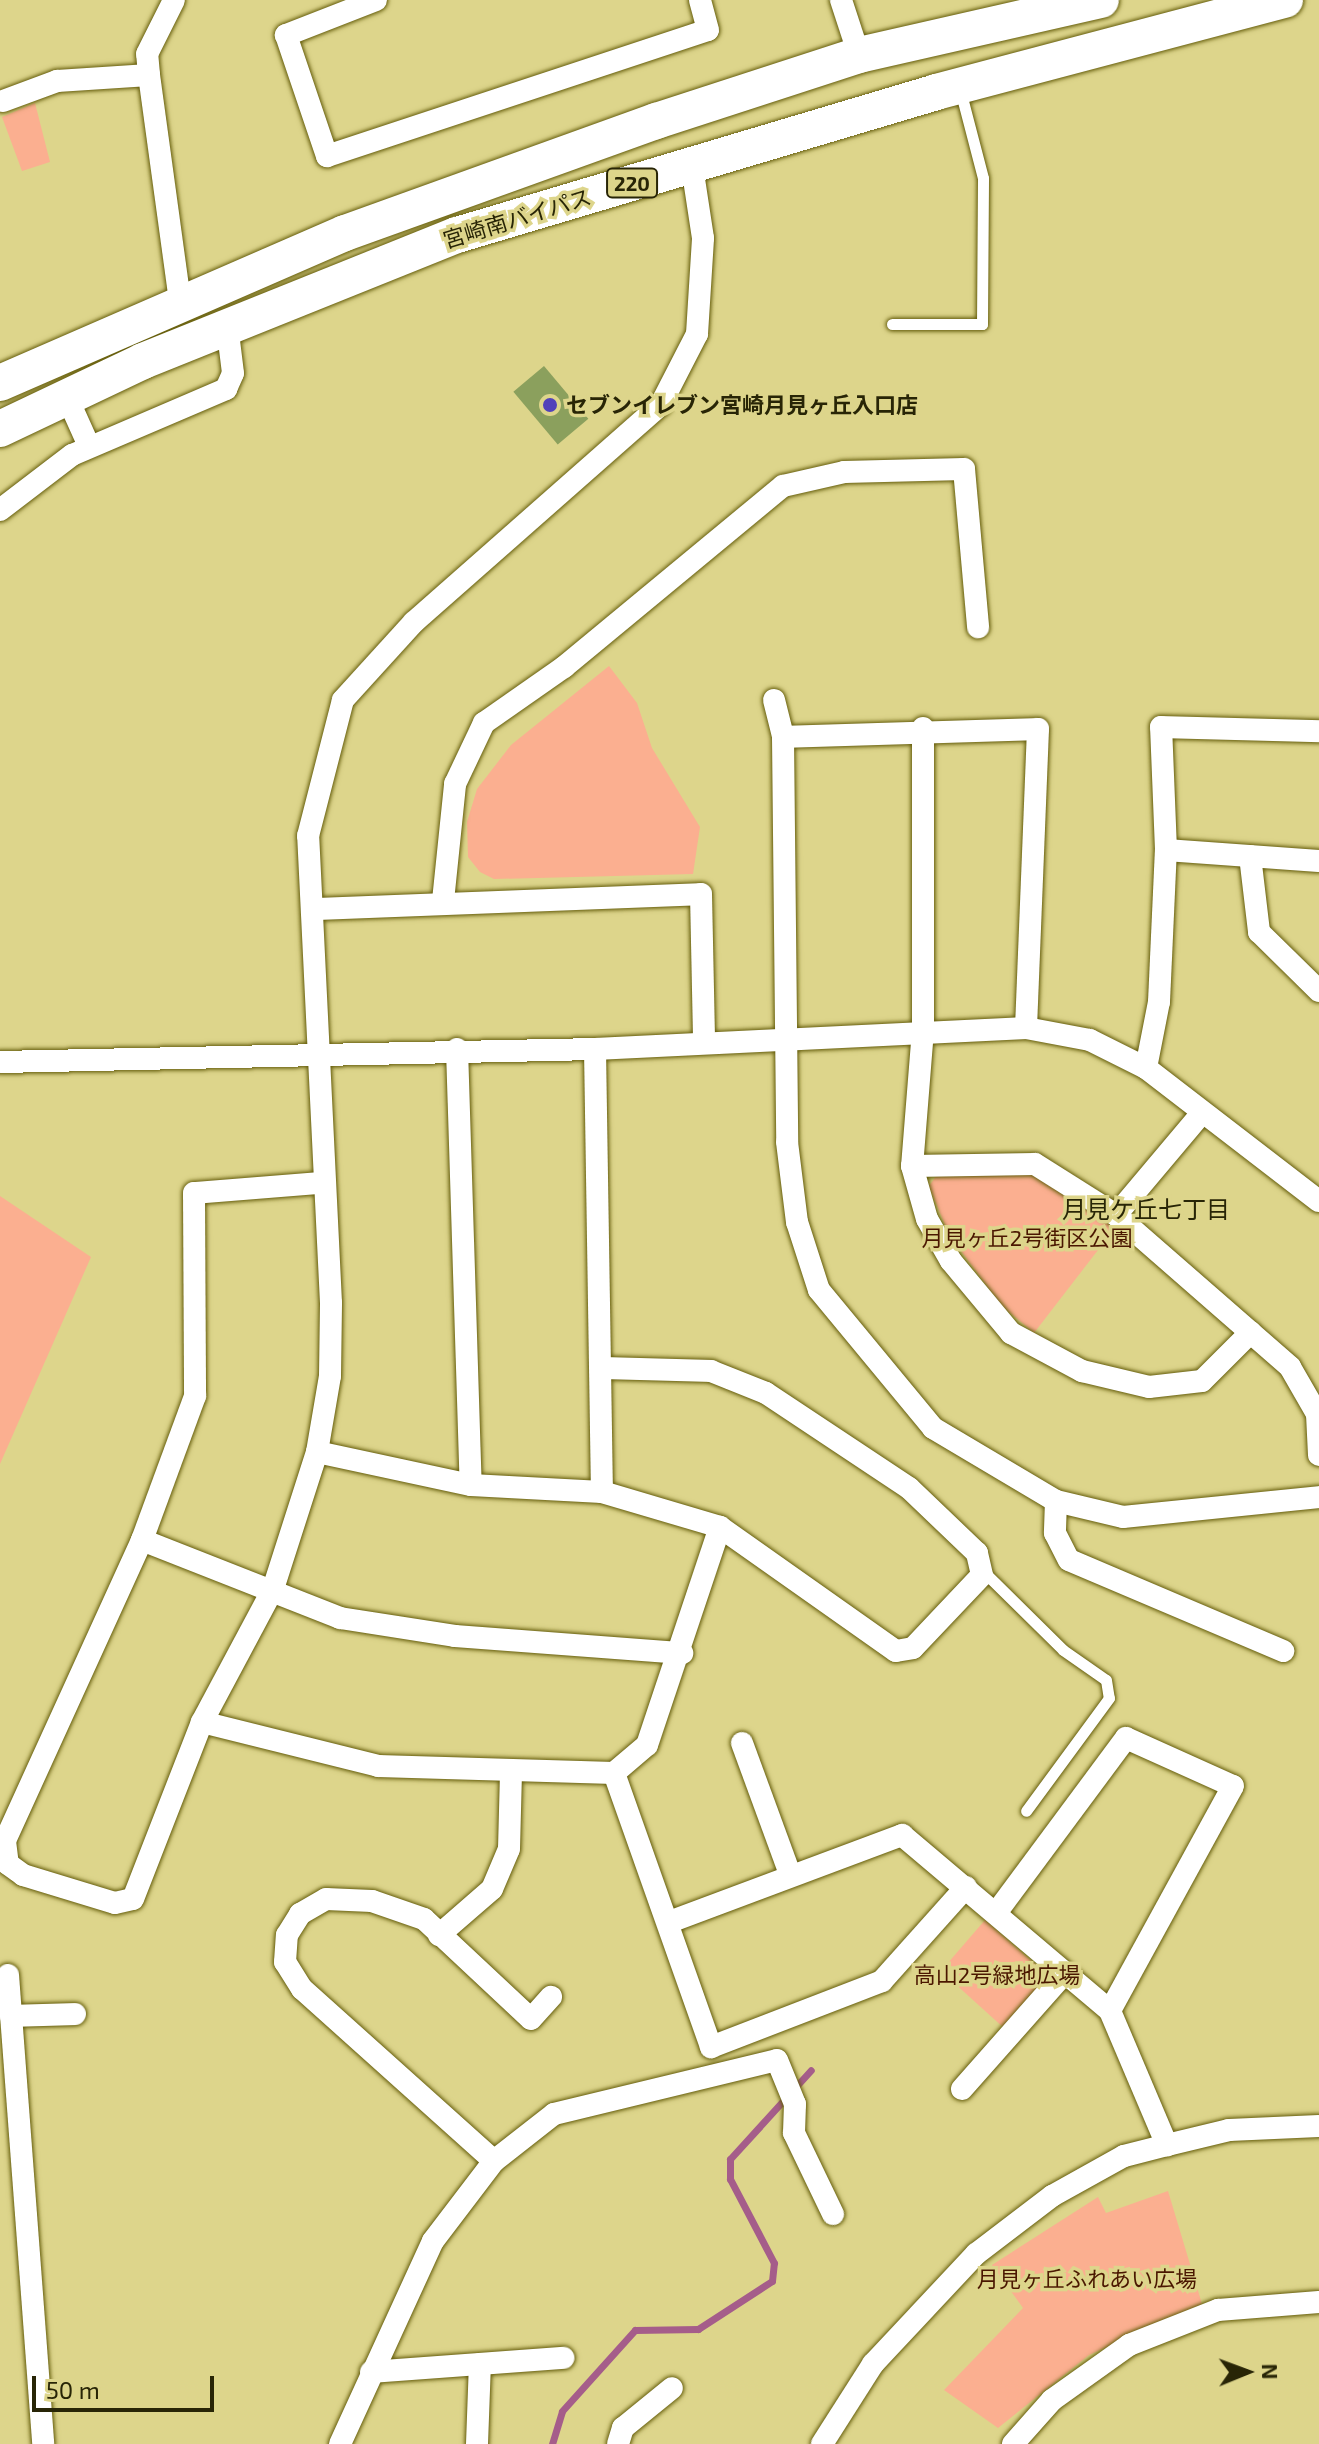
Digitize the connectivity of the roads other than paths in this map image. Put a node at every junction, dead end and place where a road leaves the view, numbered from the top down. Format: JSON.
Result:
{"nodes":[{"id":1,"x":174,"y":0,"type":"edge"},
{"id":2,"x":376,"y":0,"type":"edge"},
{"id":3,"x":700,"y":0,"type":"edge"},
{"id":4,"x":841,"y":0,"type":"edge"},
{"id":5,"x":1101,"y":0,"type":"edge"},
{"id":6,"x":1285,"y":0,"type":"edge"},
{"id":7,"x":859,"y":55,"type":"junction"},
{"id":8,"x":149,"y":75,"type":"junction"},
{"id":9,"x":959,"y":86,"type":"junction"},
{"id":10,"x":3,"y":101,"type":"dead end"},
{"id":11,"x":692,"y":166,"type":"junction"},
{"id":12,"x":180,"y":302,"type":"junction"},
{"id":13,"x":892,"y":324,"type":"dead end"},
{"id":14,"x":227,"y":325,"type":"junction"},
{"id":15,"x":0,"y":383,"type":"edge"},
{"id":16,"x":67,"y":397,"type":"junction"},
{"id":17,"x":0,"y":429,"type":"edge"},
{"id":18,"x":89,"y":446,"type":"junction"},
{"id":19,"x":0,"y":510,"type":"edge"},
{"id":20,"x":978,"y":627,"type":"dead end"},
{"id":21,"x":774,"y":700,"type":"dead end"},
{"id":22,"x":923,"y":728,"type":"junction"},
{"id":23,"x":1319,"y":731,"type":"edge"},
{"id":24,"x":783,"y":737,"type":"junction"},
{"id":25,"x":1166,"y":850,"type":"junction"},
{"id":26,"x":1250,"y":856,"type":"junction"},
{"id":27,"x":1319,"y":861,"type":"edge"},
{"id":28,"x":443,"y":901,"type":"junction"},
{"id":29,"x":315,"y":909,"type":"junction"},
{"id":30,"x":1319,"y":991,"type":"edge"},
{"id":31,"x":1026,"y":1028,"type":"junction"},
{"id":32,"x":923,"y":1030,"type":"junction"},
{"id":33,"x":704,"y":1039,"type":"junction"},
{"id":34,"x":785,"y":1039,"type":"junction"},
{"id":35,"x":457,"y":1049,"type":"junction"},
{"id":36,"x":595,"y":1049,"type":"junction"},
{"id":37,"x":318,"y":1056,"type":"junction"},
{"id":38,"x":0,"y":1062,"type":"edge"},
{"id":39,"x":1146,"y":1068,"type":"junction"},
{"id":40,"x":1201,"y":1114,"type":"junction"},
{"id":41,"x":912,"y":1166,"type":"junction"},
{"id":42,"x":319,"y":1183,"type":"junction"},
{"id":43,"x":1319,"y":1201,"type":"edge"},
{"id":44,"x":1116,"y":1215,"type":"junction"},
{"id":45,"x":1251,"y":1332,"type":"junction"},
{"id":46,"x":605,"y":1368,"type":"junction"},
{"id":47,"x":317,"y":1452,"type":"junction"},
{"id":48,"x":1319,"y":1455,"type":"edge"},
{"id":49,"x":471,"y":1485,"type":"junction"},
{"id":50,"x":602,"y":1492,"type":"junction"},
{"id":51,"x":1319,"y":1497,"type":"edge"},
{"id":52,"x":1056,"y":1501,"type":"junction"},
{"id":53,"x":720,"y":1527,"type":"junction"},
{"id":54,"x":142,"y":1540,"type":"junction"},
{"id":55,"x":983,"y":1571,"type":"junction"},
{"id":56,"x":273,"y":1589,"type":"junction"},
{"id":57,"x":1283,"y":1651,"type":"dead end"},
{"id":58,"x":682,"y":1653,"type":"junction"},
{"id":59,"x":202,"y":1722,"type":"junction"},
{"id":60,"x":742,"y":1743,"type":"dead end"},
{"id":61,"x":614,"y":1773,"type":"junction"},
{"id":62,"x":511,"y":1774,"type":"junction"},
{"id":63,"x":1026,"y":1811,"type":"dead end"},
{"id":64,"x":790,"y":1874,"type":"junction"},
{"id":65,"x":966,"y":1887,"type":"junction"},
{"id":66,"x":996,"y":1913,"type":"junction"},
{"id":67,"x":672,"y":1921,"type":"junction"},
{"id":68,"x":439,"y":1935,"type":"junction"},
{"id":69,"x":8,"y":1975,"type":"dead end"},
{"id":70,"x":1062,"y":1976,"type":"junction"},
{"id":71,"x":551,"y":1997,"type":"dead end"},
{"id":72,"x":1110,"y":2011,"type":"junction"},
{"id":73,"x":75,"y":2014,"type":"dead end"},
{"id":74,"x":11,"y":2016,"type":"junction"},
{"id":75,"x":962,"y":2089,"type":"dead end"},
{"id":76,"x":1319,"y":2126,"type":"edge"},
{"id":77,"x":1167,"y":2145,"type":"junction"},
{"id":78,"x":494,"y":2161,"type":"junction"},
{"id":79,"x":11,"y":2166,"type":"edge"},
{"id":80,"x":833,"y":2214,"type":"dead end"},
{"id":81,"x":1319,"y":2302,"type":"edge"},
{"id":82,"x":563,"y":2358,"type":"dead end"},
{"id":83,"x":480,"y":2364,"type":"junction"},
{"id":84,"x":371,"y":2372,"type":"junction"},
{"id":85,"x":672,"y":2388,"type":"dead end"},
{"id":86,"x":43,"y":2444,"type":"edge"},
{"id":87,"x":340,"y":2444,"type":"edge"},
{"id":88,"x":477,"y":2444,"type":"edge"},
{"id":89,"x":618,"y":2444,"type":"edge"},
{"id":90,"x":822,"y":2444,"type":"edge"},
{"id":91,"x":1013,"y":2444,"type":"edge"}],
"edges":[{"from":1,"to":8,"type":"street"},
{"from":2,"to":3,"type":"street"},
{"from":4,"to":7,"type":"street"},
{"from":5,"to":7,"type":"highway","name":"宮崎南バイパス","number":"220"},
{"from":6,"to":9,"type":"highway","name":"宮崎南バイパス","number":"220"},
{"from":7,"to":12,"type":"highway","name":"宮崎南バイパス","number":"220"},
{"from":8,"to":10,"type":"street"},
{"from":8,"to":12,"type":"street"},
{"from":9,"to":11,"type":"highway","name":"宮崎南バイパス","number":"220"},
{"from":9,"to":13,"type":"lane"},
{"from":11,"to":14,"type":"highway","name":"宮崎南バイパス","number":"220"},
{"from":11,"to":29,"type":"street"},
{"from":12,"to":15,"type":"highway","name":"宮崎南バイパス","number":"220"},
{"from":14,"to":16,"type":"highway","name":"宮崎南バイパス","number":"220"},
{"from":14,"to":18,"type":"street"},
{"from":16,"to":17,"type":"highway","name":"宮崎南バイパス","number":"220"},
{"from":16,"to":18,"type":"street"},
{"from":18,"to":19,"type":"street"},
{"from":20,"to":28,"type":"street"},
{"from":21,"to":24,"type":"street"},
{"from":22,"to":24,"type":"street"},
{"from":22,"to":31,"type":"street"},
{"from":22,"to":32,"type":"street"},
{"from":23,"to":25,"type":"street"},
{"from":24,"to":34,"type":"street"},
{"from":25,"to":26,"type":"street"},
{"from":25,"to":39,"type":"street"},
{"from":26,"to":27,"type":"street"},
{"from":26,"to":30,"type":"street"},
{"from":28,"to":29,"type":"street"},
{"from":28,"to":33,"type":"street"},
{"from":29,"to":37,"type":"street"},
{"from":31,"to":32,"type":"street"},
{"from":31,"to":39,"type":"street"},
{"from":32,"to":34,"type":"street"},
{"from":32,"to":41,"type":"street"},
{"from":33,"to":34,"type":"street"},
{"from":33,"to":36,"type":"street"},
{"from":34,"to":52,"type":"street"},
{"from":35,"to":36,"type":"street"},
{"from":35,"to":37,"type":"street"},
{"from":35,"to":49,"type":"street"},
{"from":36,"to":46,"type":"street"},
{"from":37,"to":38,"type":"street"},
{"from":37,"to":42,"type":"street"},
{"from":39,"to":40,"type":"street"},
{"from":40,"to":43,"type":"street"},
{"from":40,"to":44,"type":"street"},
{"from":41,"to":44,"type":"street"},
{"from":41,"to":45,"type":"street"},
{"from":42,"to":47,"type":"street"},
{"from":42,"to":54,"type":"street"},
{"from":44,"to":45,"type":"street"},
{"from":45,"to":48,"type":"street"},
{"from":46,"to":50,"type":"street"},
{"from":46,"to":55,"type":"street"},
{"from":47,"to":49,"type":"street"},
{"from":47,"to":56,"type":"street"},
{"from":49,"to":50,"type":"street"},
{"from":50,"to":53,"type":"street"},
{"from":51,"to":52,"type":"street"},
{"from":52,"to":57,"type":"street"},
{"from":53,"to":55,"type":"street"},
{"from":53,"to":58,"type":"street"},
{"from":54,"to":56,"type":"street"},
{"from":54,"to":59,"type":"street"},
{"from":55,"to":63,"type":"lane"},
{"from":56,"to":58,"type":"street"},
{"from":56,"to":59,"type":"street"},
{"from":58,"to":61,"type":"street"},
{"from":59,"to":62,"type":"street"},
{"from":60,"to":64,"type":"street"},
{"from":61,"to":62,"type":"street"},
{"from":61,"to":67,"type":"street"},
{"from":62,"to":68,"type":"street"},
{"from":64,"to":65,"type":"street"},
{"from":64,"to":67,"type":"street"},
{"from":65,"to":66,"type":"street"},
{"from":65,"to":67,"type":"street"},
{"from":66,"to":70,"type":"street"},
{"from":66,"to":72,"type":"street"},
{"from":68,"to":71,"type":"street"},
{"from":68,"to":78,"type":"street"},
{"from":69,"to":74,"type":"street"},
{"from":70,"to":72,"type":"street"},
{"from":70,"to":75,"type":"street"},
{"from":72,"to":77,"type":"street"},
{"from":73,"to":74,"type":"street"},
{"from":74,"to":79,"type":"street"},
{"from":76,"to":77,"type":"street"},
{"from":77,"to":90,"type":"street"},
{"from":78,"to":80,"type":"street"},
{"from":78,"to":84,"type":"street"},
{"from":79,"to":86,"type":"street"},
{"from":81,"to":91,"type":"street"},
{"from":82,"to":83,"type":"street"},
{"from":83,"to":84,"type":"street"},
{"from":83,"to":88,"type":"street"},
{"from":84,"to":87,"type":"street"},
{"from":85,"to":89,"type":"street"}]}
